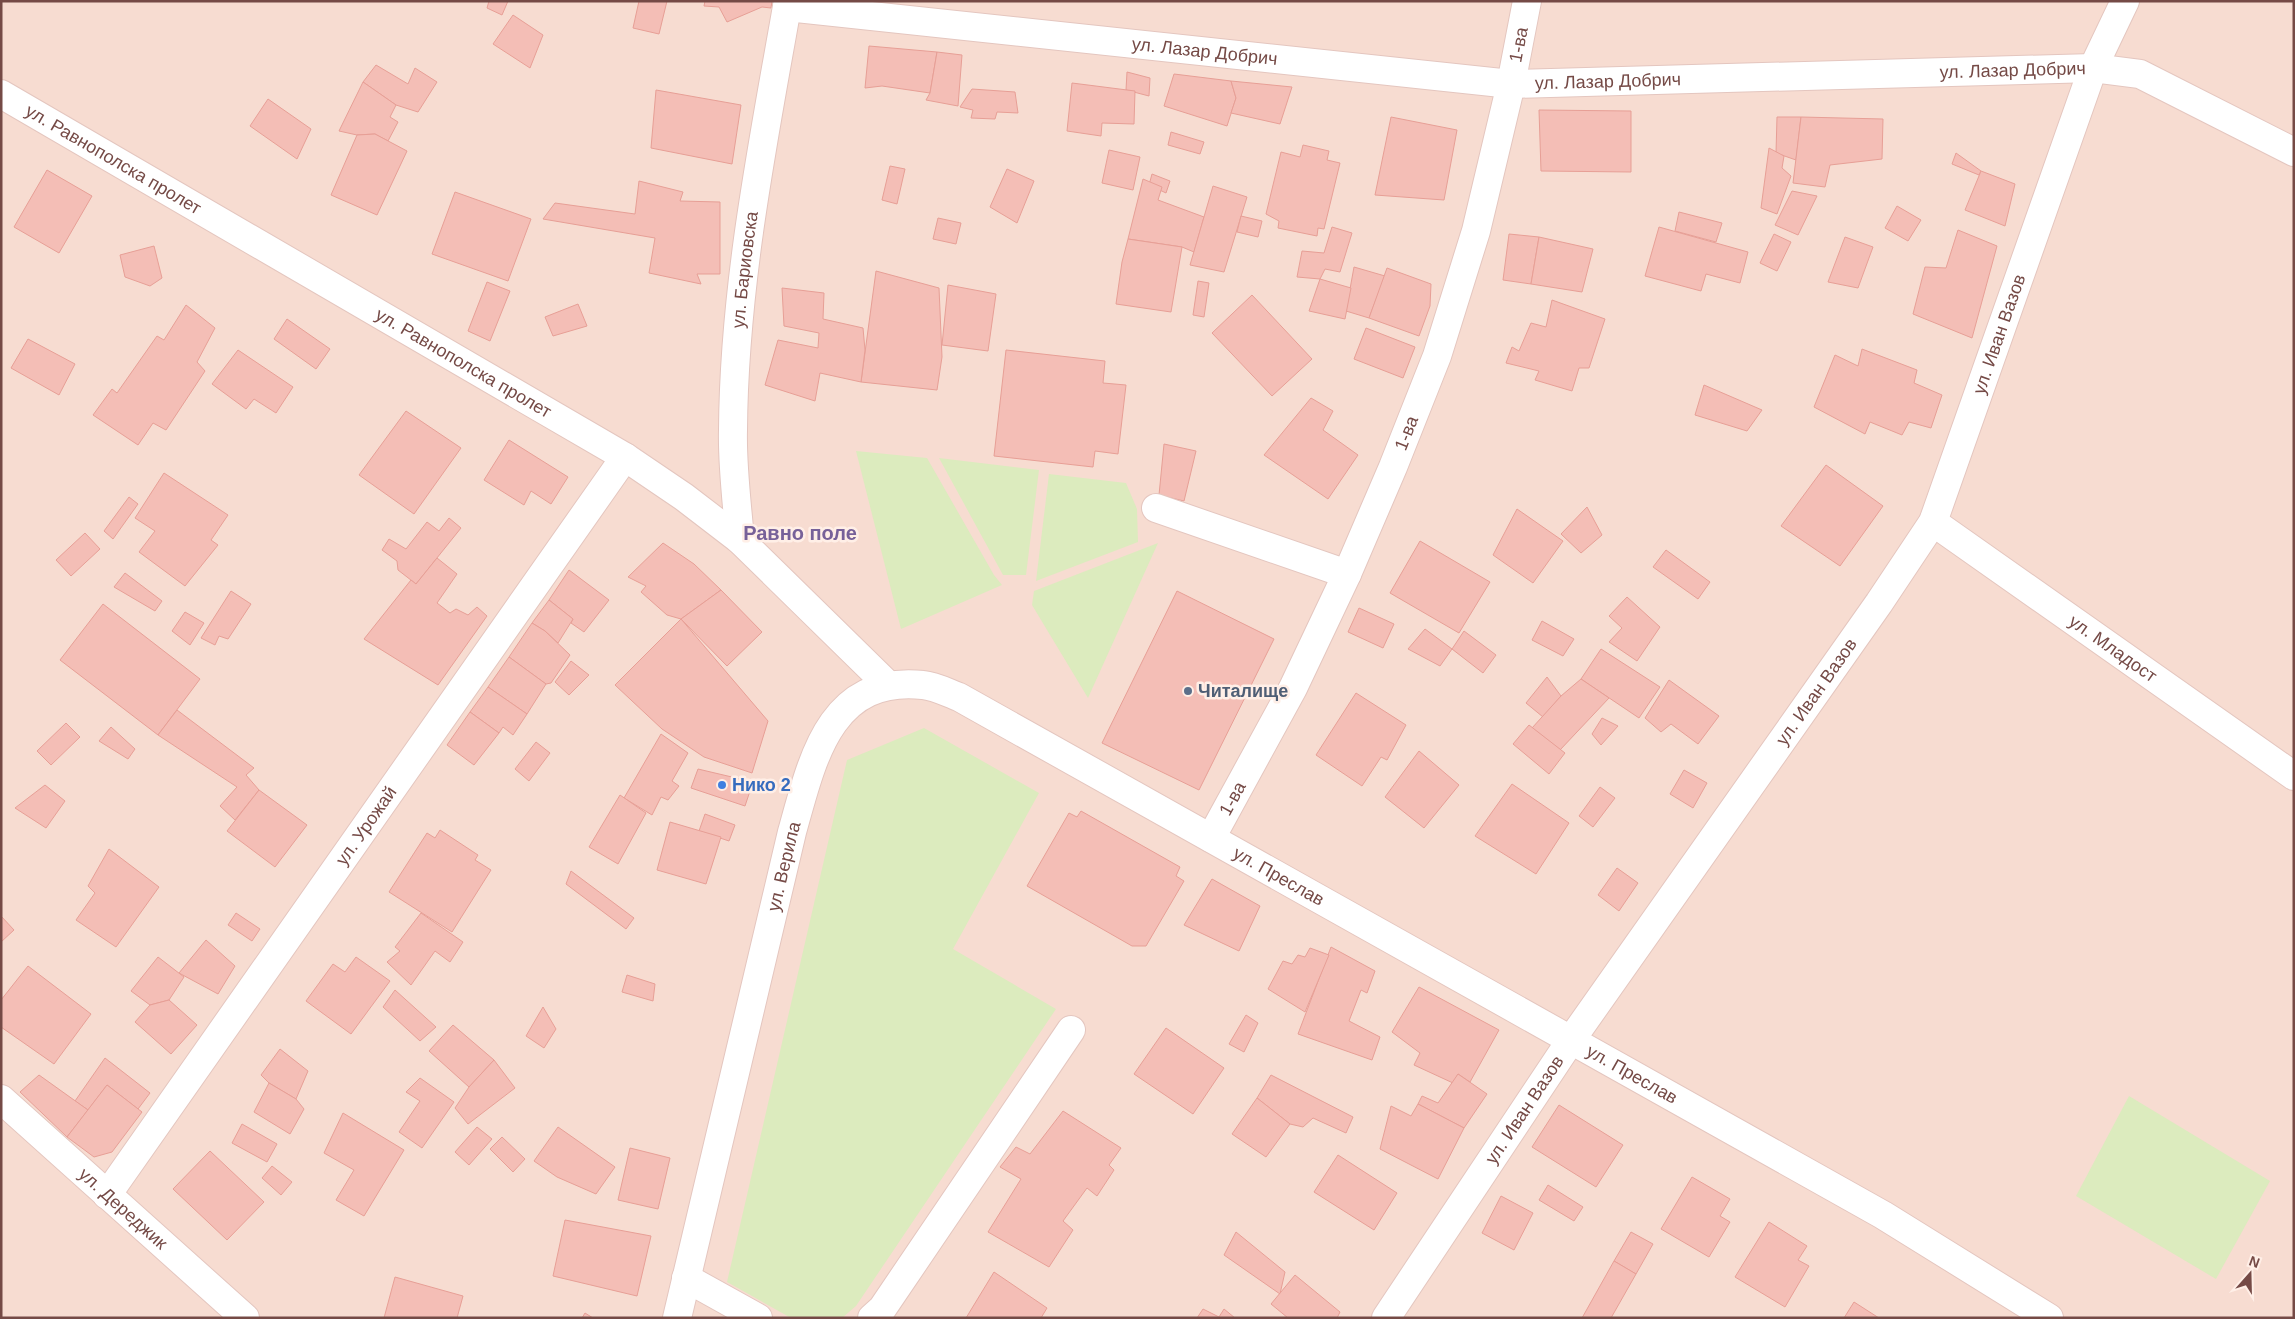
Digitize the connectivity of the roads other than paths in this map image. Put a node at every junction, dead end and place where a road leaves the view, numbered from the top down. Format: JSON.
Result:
{"nodes":[{"id":1,"x":1527,"y":1,"type":"edge"},
{"id":2,"x":2125,"y":1,"type":"edge"},
{"id":3,"x":787,"y":4,"type":"edge"},
{"id":4,"x":2094,"y":68,"type":"junction"},
{"id":5,"x":1511,"y":84,"type":"junction"},
{"id":6,"x":1,"y":94,"type":"edge"},
{"id":7,"x":2294,"y":152,"type":"edge"},
{"id":8,"x":625,"y":457,"type":"junction"},
{"id":9,"x":1156,"y":508,"type":"dead end"},
{"id":10,"x":1932,"y":522,"type":"junction"},
{"id":11,"x":740,"y":540,"type":"junction"},
{"id":12,"x":1346,"y":574,"type":"junction"},
{"id":13,"x":888,"y":685,"type":"junction"},
{"id":14,"x":2294,"y":776,"type":"edge"},
{"id":15,"x":1211,"y":838,"type":"junction"},
{"id":16,"x":1072,"y":1030,"type":"dead end"},
{"id":17,"x":1571,"y":1040,"type":"junction"},
{"id":18,"x":1,"y":1099,"type":"edge"},
{"id":19,"x":107,"y":1195,"type":"junction"},
{"id":20,"x":686,"y":1278,"type":"junction"},
{"id":21,"x":244,"y":1318,"type":"edge"},
{"id":22,"x":677,"y":1318,"type":"edge"},
{"id":23,"x":758,"y":1318,"type":"edge"},
{"id":24,"x":872,"y":1318,"type":"edge"},
{"id":25,"x":1386,"y":1318,"type":"edge"},
{"id":26,"x":2049,"y":1318,"type":"edge"}],
"edges":[{"from":1,"to":5,"type":"street","name":"1-ва"},
{"from":2,"to":4,"type":"street","name":"ул. Иван Вазов"},
{"from":3,"to":5,"type":"street","name":"ул. Лазар Добрич"},
{"from":3,"to":11,"type":"street","name":"ул. Бариовска"},
{"from":4,"to":5,"type":"street","name":"ул. Лазар Добрич"},
{"from":4,"to":7,"type":"street","name":"ул. Лазар Добрич"},
{"from":4,"to":10,"type":"street","name":"ул. Иван Вазов"},
{"from":5,"to":12,"type":"street","name":"1-ва"},
{"from":6,"to":8,"type":"street","name":"ул. Равнополска пролет"},
{"from":8,"to":11,"type":"street","name":"ул. Равнополска пролет"},
{"from":8,"to":19,"type":"street","name":"ул. Урожай"},
{"from":9,"to":12,"type":"street"},
{"from":10,"to":14,"type":"street","name":"ул. Младост"},
{"from":10,"to":17,"type":"street","name":"ул. Иван Вазов"},
{"from":11,"to":13,"type":"street","name":"ул. Равнополска пролет"},
{"from":12,"to":15,"type":"street","name":"1-ва"},
{"from":13,"to":15,"type":"street","name":"ул. Верила"},
{"from":13,"to":20,"type":"street","name":"ул. Верила"},
{"from":15,"to":17,"type":"street","name":"ул. Преслав"},
{"from":16,"to":24,"type":"street"},
{"from":17,"to":25,"type":"street","name":"ул. Иван Вазов"},
{"from":17,"to":26,"type":"street","name":"ул. Преслав"},
{"from":18,"to":19,"type":"street","name":"ул. Дереджик"},
{"from":19,"to":21,"type":"street","name":"ул. Дереджик"},
{"from":20,"to":22,"type":"street","name":"ул. Верила"},
{"from":20,"to":23,"type":"street"}]}
